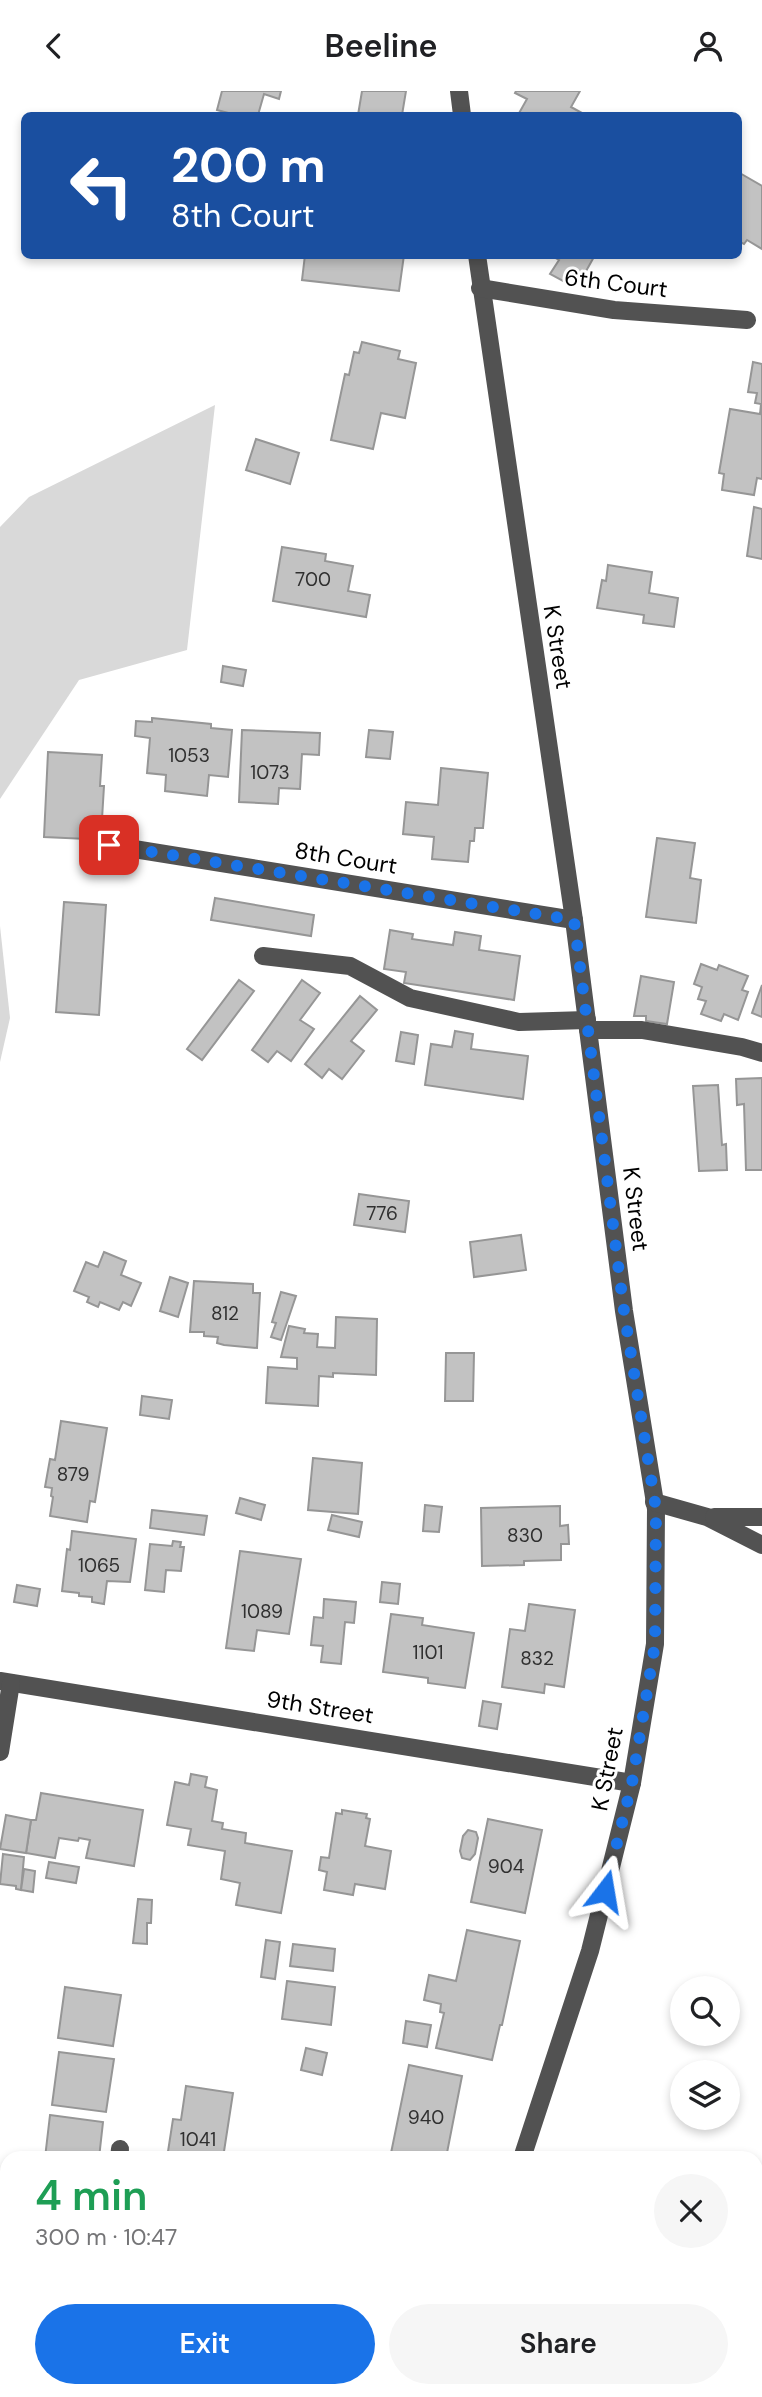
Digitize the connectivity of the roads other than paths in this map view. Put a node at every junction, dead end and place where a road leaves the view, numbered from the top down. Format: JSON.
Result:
{"nodes":[{"id":1,"x":459,"y":91,"type":"edge"},
{"id":2,"x":462,"y":112,"type":"edge"},
{"id":3,"x":477,"y":259,"type":"edge"},
{"id":4,"x":480,"y":288,"type":"junction"},
{"id":5,"x":747,"y":320,"type":"dead end"},
{"id":6,"x":109,"y":845,"type":"dead end"},
{"id":7,"x":574,"y":920,"type":"junction"},
{"id":8,"x":263,"y":956,"type":"dead end"},
{"id":9,"x":587,"y":1025,"type":"junction"},
{"id":10,"x":762,"y":1052,"type":"edge"},
{"id":11,"x":654,"y":1502,"type":"junction"},
{"id":12,"x":707,"y":1517,"type":"junction"},
{"id":13,"x":762,"y":1517,"type":"edge"},
{"id":14,"x":762,"y":1545,"type":"edge"},
{"id":15,"x":6,"y":1682,"type":"edge"},
{"id":16,"x":0,"y":1752,"type":"edge"},
{"id":17,"x":632,"y":1783,"type":"junction"},
{"id":18,"x":524,"y":2151,"type":"edge"}],
"edges":[{"from":1,"to":2,"type":"street"},
{"from":3,"to":4,"type":"street","name":"K Street"},
{"from":4,"to":5,"type":"street","name":"6th Court"},
{"from":4,"to":7,"type":"street","name":"K Street"},
{"from":6,"to":7,"type":"street","name":"8th Court"},
{"from":7,"to":9,"type":"street","name":"K Street"},
{"from":8,"to":9,"type":"street"},
{"from":9,"to":10,"type":"street"},
{"from":9,"to":11,"type":"street","name":"K Street"},
{"from":11,"to":12,"type":"street"},
{"from":11,"to":17,"type":"street","name":"K Street"},
{"from":12,"to":13,"type":"street"},
{"from":12,"to":14,"type":"street"},
{"from":15,"to":16,"type":"street"},
{"from":15,"to":17,"type":"street","name":"9th Street"},
{"from":17,"to":18,"type":"street","name":"K Street"}]}
